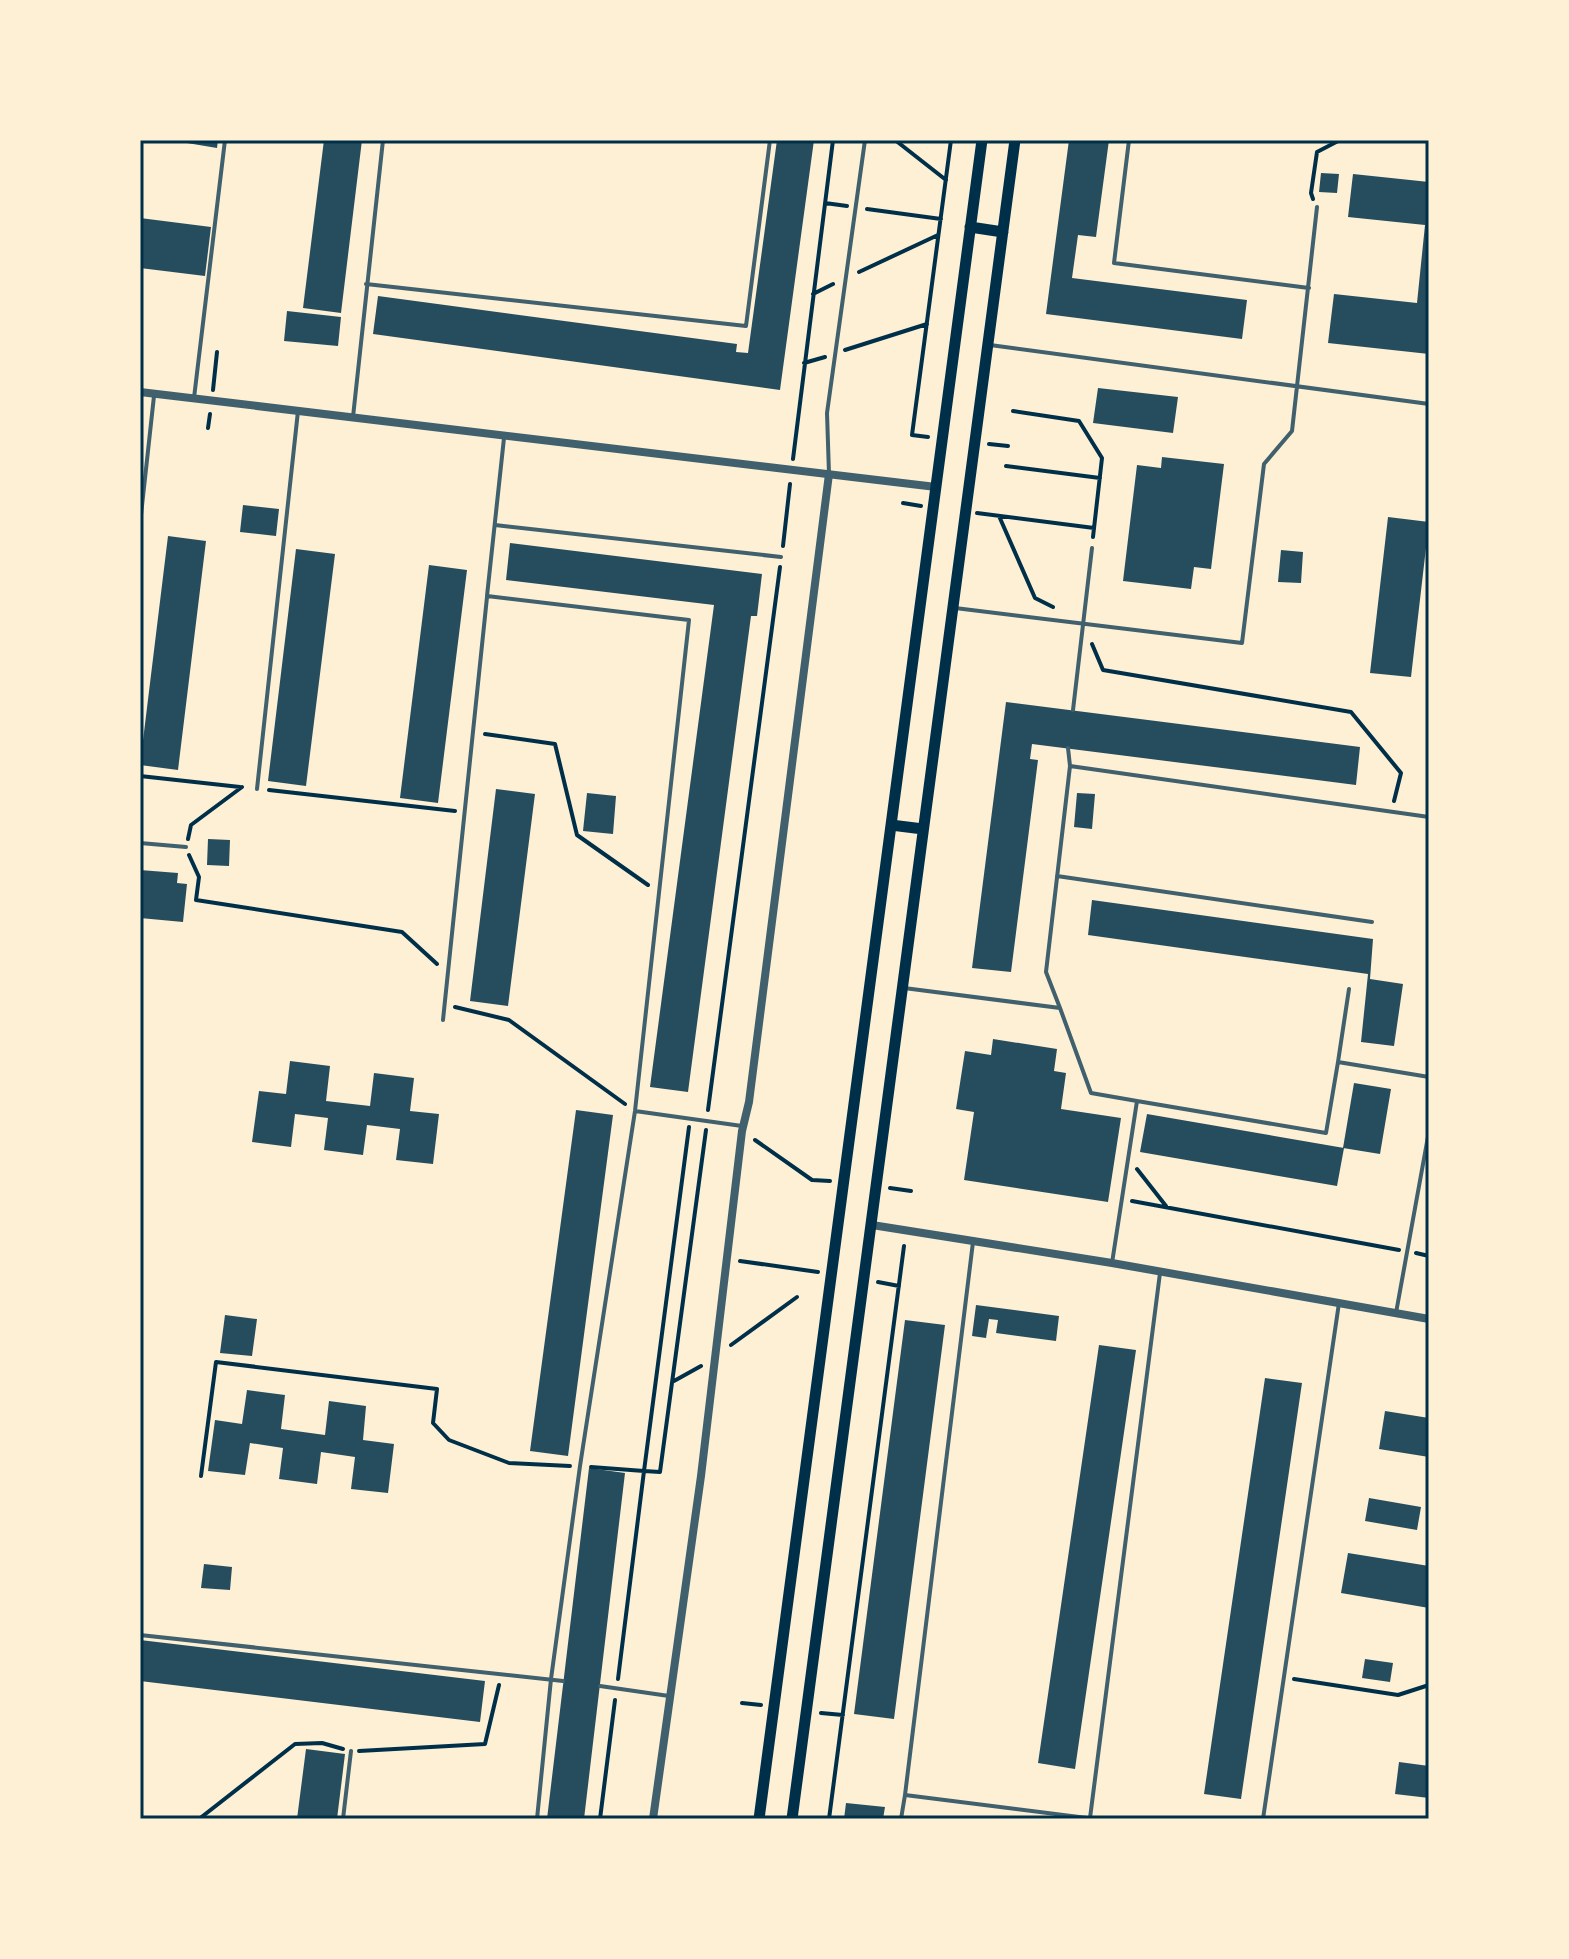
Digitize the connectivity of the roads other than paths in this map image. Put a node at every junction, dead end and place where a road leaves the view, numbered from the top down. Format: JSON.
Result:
{"nodes":[{"id":1,"x":225,"y":140,"type":"edge"},
{"id":2,"x":383,"y":140,"type":"edge"},
{"id":3,"x":770,"y":140,"type":"edge"},
{"id":4,"x":865,"y":140,"type":"edge"},
{"id":5,"x":982,"y":140,"type":"edge"},
{"id":6,"x":1015,"y":140,"type":"edge"},
{"id":7,"x":1129,"y":140,"type":"edge"},
{"id":8,"x":1317,"y":207,"type":"road end"},
{"id":9,"x":970,"y":227,"type":"junction"},
{"id":10,"x":1003,"y":232,"type":"junction"},
{"id":11,"x":366,"y":284,"type":"junction"},
{"id":12,"x":1309,"y":288,"type":"junction"},
{"id":13,"x":988,"y":345,"type":"junction"},
{"id":14,"x":1296,"y":388,"type":"junction"},
{"id":15,"x":140,"y":392,"type":"edge"},
{"id":16,"x":154,"y":394,"type":"junction"},
{"id":17,"x":194,"y":398,"type":"junction"},
{"id":18,"x":1429,"y":404,"type":"edge"},
{"id":19,"x":298,"y":411,"type":"junction"},
{"id":20,"x":353,"y":417,"type":"junction"},
{"id":21,"x":504,"y":435,"type":"junction"},
{"id":22,"x":829,"y":474,"type":"junction"},
{"id":23,"x":936,"y":487,"type":"junction"},
{"id":24,"x":140,"y":524,"type":"edge"},
{"id":25,"x":495,"y":525,"type":"junction"},
{"id":26,"x":1092,"y":548,"type":"road end"},
{"id":27,"x":781,"y":557,"type":"road end"},
{"id":28,"x":487,"y":596,"type":"junction"},
{"id":29,"x":953,"y":608,"type":"junction"},
{"id":30,"x":1083,"y":624,"type":"junction"},
{"id":31,"x":1073,"y":710,"type":"dead end"},
{"id":32,"x":1068,"y":748,"type":"dead end"},
{"id":33,"x":1070,"y":766,"type":"junction"},
{"id":34,"x":257,"y":789,"type":"road end"},
{"id":35,"x":1429,"y":817,"type":"edge"},
{"id":36,"x":891,"y":825,"type":"junction"},
{"id":37,"x":923,"y":829,"type":"junction"},
{"id":38,"x":140,"y":843,"type":"edge"},
{"id":39,"x":186,"y":847,"type":"road end"},
{"id":40,"x":1057,"y":876,"type":"junction"},
{"id":41,"x":1372,"y":922,"type":"dead end"},
{"id":42,"x":902,"y":988,"type":"junction"},
{"id":43,"x":1349,"y":989,"type":"dead end"},
{"id":44,"x":1060,"y":1008,"type":"junction"},
{"id":45,"x":443,"y":1020,"type":"dead end"},
{"id":46,"x":1338,"y":1062,"type":"junction"},
{"id":47,"x":1429,"y":1077,"type":"edge"},
{"id":48,"x":1137,"y":1101,"type":"junction"},
{"id":49,"x":635,"y":1111,"type":"junction"},
{"id":50,"x":742,"y":1128,"type":"junction"},
{"id":51,"x":1429,"y":1131,"type":"edge"},
{"id":52,"x":1428,"y":1141,"type":"edge"},
{"id":53,"x":872,"y":1225,"type":"junction"},
{"id":54,"x":973,"y":1240,"type":"junction"},
{"id":55,"x":1112,"y":1263,"type":"junction"},
{"id":56,"x":1160,"y":1271,"type":"junction"},
{"id":57,"x":1339,"y":1302,"type":"junction"},
{"id":58,"x":1396,"y":1313,"type":"junction"},
{"id":59,"x":1429,"y":1319,"type":"edge"},
{"id":60,"x":140,"y":1635,"type":"edge"},
{"id":61,"x":551,"y":1679,"type":"junction"},
{"id":62,"x":563,"y":1681,"type":"dead end"},
{"id":63,"x":600,"y":1686,"type":"dead end"},
{"id":64,"x":670,"y":1696,"type":"junction"},
{"id":65,"x":351,"y":1751,"type":"dead end"},
{"id":66,"x":905,"y":1795,"type":"junction"},
{"id":67,"x":343,"y":1819,"type":"edge"},
{"id":68,"x":537,"y":1819,"type":"edge"},
{"id":69,"x":653,"y":1819,"type":"edge"},
{"id":70,"x":759,"y":1819,"type":"edge"},
{"id":71,"x":792,"y":1819,"type":"edge"},
{"id":72,"x":901,"y":1819,"type":"edge"},
{"id":73,"x":1093,"y":1819,"type":"edge"},
{"id":74,"x":1263,"y":1819,"type":"edge"}],
"edges":[{"from":1,"to":17,"type":"lane"},
{"from":2,"to":11,"type":"lane"},
{"from":3,"to":11,"type":"lane"},
{"from":4,"to":22,"type":"lane"},
{"from":5,"to":9,"type":"main road"},
{"from":6,"to":10,"type":"main road"},
{"from":7,"to":12,"type":"lane"},
{"from":8,"to":12,"type":"lane"},
{"from":9,"to":10,"type":"main road"},
{"from":9,"to":23,"type":"main road"},
{"from":10,"to":13,"type":"main road"},
{"from":11,"to":20,"type":"lane"},
{"from":12,"to":14,"type":"lane"},
{"from":13,"to":14,"type":"lane"},
{"from":13,"to":29,"type":"main road"},
{"from":14,"to":18,"type":"lane"},
{"from":14,"to":30,"type":"lane"},
{"from":15,"to":16,"type":"street"},
{"from":16,"to":17,"type":"street"},
{"from":16,"to":24,"type":"lane"},
{"from":17,"to":19,"type":"street"},
{"from":19,"to":20,"type":"street"},
{"from":19,"to":34,"type":"lane"},
{"from":20,"to":21,"type":"street"},
{"from":21,"to":22,"type":"street"},
{"from":21,"to":25,"type":"lane"},
{"from":22,"to":23,"type":"street"},
{"from":22,"to":50,"type":"street"},
{"from":23,"to":36,"type":"main road"},
{"from":25,"to":27,"type":"lane"},
{"from":25,"to":28,"type":"lane"},
{"from":26,"to":30,"type":"lane"},
{"from":28,"to":45,"type":"lane"},
{"from":28,"to":49,"type":"lane"},
{"from":29,"to":30,"type":"lane"},
{"from":29,"to":37,"type":"main road"},
{"from":30,"to":31,"type":"lane"},
{"from":32,"to":33,"type":"lane"},
{"from":33,"to":35,"type":"lane"},
{"from":33,"to":40,"type":"lane"},
{"from":36,"to":37,"type":"main road"},
{"from":36,"to":70,"type":"main road"},
{"from":37,"to":42,"type":"main road"},
{"from":38,"to":39,"type":"lane"},
{"from":40,"to":41,"type":"lane"},
{"from":40,"to":44,"type":"lane"},
{"from":42,"to":44,"type":"lane"},
{"from":42,"to":53,"type":"main road"},
{"from":43,"to":46,"type":"lane"},
{"from":44,"to":48,"type":"lane"},
{"from":46,"to":47,"type":"lane"},
{"from":46,"to":48,"type":"lane"},
{"from":48,"to":55,"type":"lane"},
{"from":49,"to":50,"type":"lane"},
{"from":49,"to":61,"type":"lane"},
{"from":50,"to":64,"type":"street"},
{"from":51,"to":52,"type":"lane"},
{"from":52,"to":58,"type":"lane"},
{"from":53,"to":54,"type":"street"},
{"from":53,"to":71,"type":"main road"},
{"from":54,"to":55,"type":"street"},
{"from":54,"to":66,"type":"lane"},
{"from":55,"to":56,"type":"street"},
{"from":56,"to":57,"type":"street"},
{"from":56,"to":73,"type":"lane"},
{"from":57,"to":58,"type":"street"},
{"from":57,"to":74,"type":"lane"},
{"from":58,"to":59,"type":"street"},
{"from":60,"to":61,"type":"lane"},
{"from":61,"to":62,"type":"lane"},
{"from":61,"to":68,"type":"lane"},
{"from":63,"to":64,"type":"lane"},
{"from":64,"to":69,"type":"street"},
{"from":65,"to":67,"type":"lane"},
{"from":66,"to":72,"type":"lane"},
{"from":66,"to":73,"type":"lane"}]}
